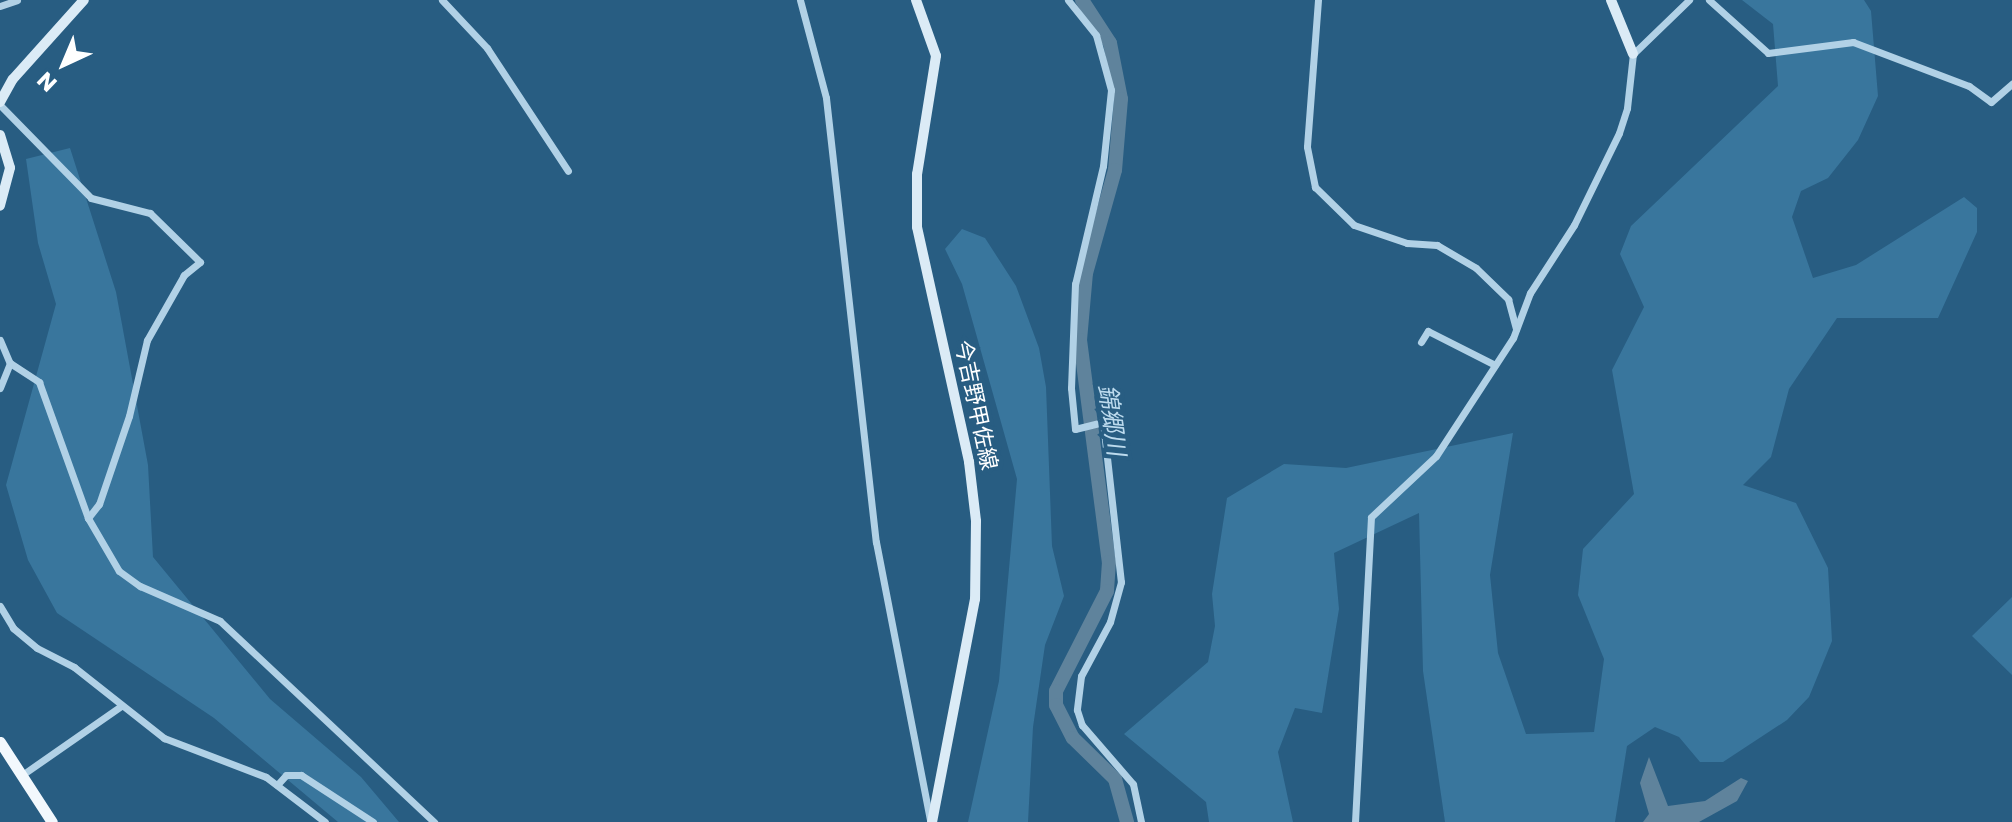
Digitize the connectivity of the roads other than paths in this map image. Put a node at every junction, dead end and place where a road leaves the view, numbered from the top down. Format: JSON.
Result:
{"nodes":[{"id":1,"x":17,"y":0,"type":"edge"},
{"id":2,"x":84,"y":0,"type":"edge"},
{"id":3,"x":442,"y":0,"type":"edge"},
{"id":4,"x":800,"y":0,"type":"edge"},
{"id":5,"x":916,"y":0,"type":"edge"},
{"id":6,"x":1068,"y":0,"type":"edge"},
{"id":7,"x":1318,"y":0,"type":"edge"},
{"id":8,"x":1611,"y":0,"type":"edge"},
{"id":9,"x":1689,"y":0,"type":"edge"},
{"id":10,"x":1709,"y":0,"type":"edge"},
{"id":11,"x":0,"y":6,"type":"edge"},
{"id":12,"x":1633,"y":54,"type":"junction"},
{"id":13,"x":2012,"y":84,"type":"edge"},
{"id":14,"x":0,"y":103,"type":"edge"},
{"id":15,"x":0,"y":135,"type":"edge"},
{"id":16,"x":568,"y":171,"type":"dead end"},
{"id":17,"x":0,"y":206,"type":"edge"},
{"id":18,"x":1516,"y":329,"type":"junction"},
{"id":19,"x":0,"y":340,"type":"edge"},
{"id":20,"x":1421,"y":342,"type":"dead end"},
{"id":21,"x":10,"y":363,"type":"junction"},
{"id":22,"x":1495,"y":365,"type":"junction"},
{"id":23,"x":0,"y":388,"type":"edge"},
{"id":24,"x":88,"y":518,"type":"junction"},
{"id":25,"x":0,"y":606,"type":"edge"},
{"id":26,"x":121,"y":706,"type":"junction"},
{"id":27,"x":0,"y":742,"type":"edge"},
{"id":28,"x":22,"y":775,"type":"junction"},
{"id":29,"x":277,"y":785,"type":"junction"},
{"id":30,"x":52,"y":822,"type":"edge"},
{"id":31,"x":325,"y":822,"type":"edge"},
{"id":32,"x":373,"y":822,"type":"edge"},
{"id":33,"x":434,"y":822,"type":"edge"},
{"id":34,"x":931,"y":822,"type":"edge"},
{"id":35,"x":1141,"y":822,"type":"edge"},
{"id":36,"x":1355,"y":822,"type":"edge"}],
"edges":[{"from":1,"to":11,"type":"street"},
{"from":2,"to":14,"type":"main road"},
{"from":3,"to":16,"type":"street"},
{"from":4,"to":34,"type":"street"},
{"from":5,"to":34,"type":"main road","name":"今吉野甲佐線"},
{"from":6,"to":35,"type":"street"},
{"from":7,"to":18,"type":"street"},
{"from":8,"to":12,"type":"main road"},
{"from":9,"to":12,"type":"street"},
{"from":10,"to":13,"type":"street"},
{"from":12,"to":18,"type":"street"},
{"from":14,"to":24,"type":"street"},
{"from":15,"to":17,"type":"main road"},
{"from":18,"to":22,"type":"street"},
{"from":19,"to":21,"type":"street"},
{"from":20,"to":22,"type":"street"},
{"from":21,"to":23,"type":"street"},
{"from":21,"to":24,"type":"street"},
{"from":22,"to":36,"type":"street"},
{"from":24,"to":33,"type":"street"},
{"from":25,"to":26,"type":"street"},
{"from":26,"to":28,"type":"street"},
{"from":26,"to":29,"type":"street"},
{"from":27,"to":28,"type":"main road"},
{"from":28,"to":30,"type":"main road"},
{"from":29,"to":31,"type":"street"},
{"from":29,"to":32,"type":"street"}]}
